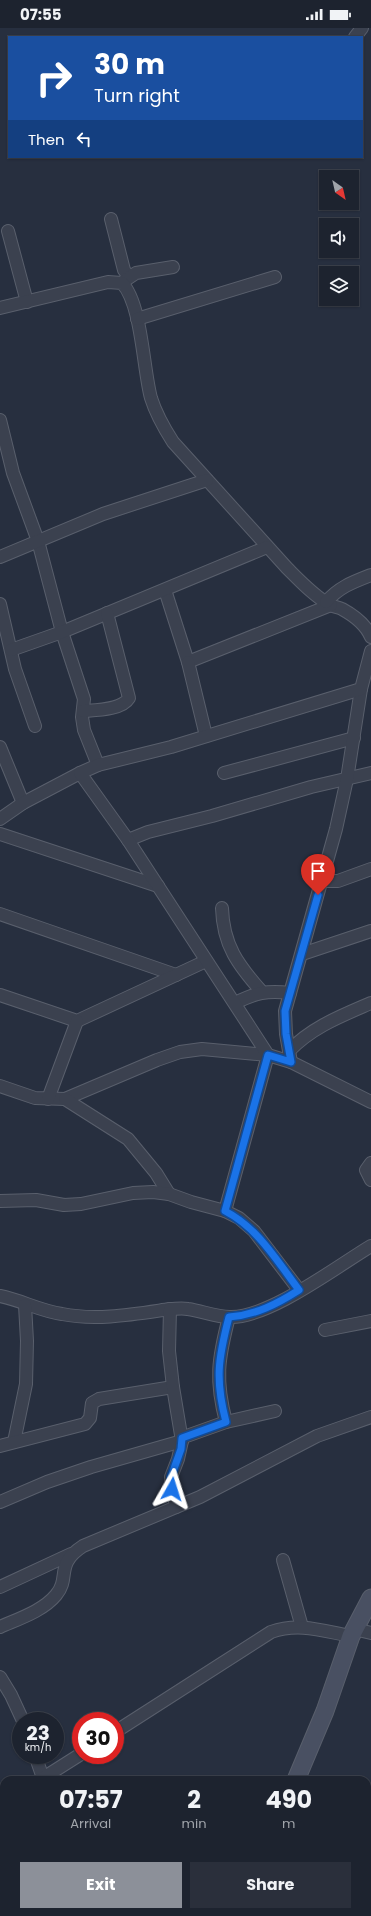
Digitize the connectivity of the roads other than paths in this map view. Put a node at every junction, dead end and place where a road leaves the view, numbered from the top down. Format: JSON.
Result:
{"nodes":[{"id":1,"x":362,"y":28,"type":"edge"},
{"id":2,"x":356,"y":36,"type":"edge"},
{"id":3,"x":111,"y":219,"type":"dead end"},
{"id":4,"x":8,"y":231,"type":"dead end"},
{"id":5,"x":173,"y":267,"type":"dead end"},
{"id":6,"x":275,"y":277,"type":"dead end"},
{"id":7,"x":125,"y":280,"type":"junction"},
{"id":8,"x":27,"y":302,"type":"junction"},
{"id":9,"x":0,"y":308,"type":"edge"},
{"id":10,"x":137,"y":319,"type":"junction"},
{"id":11,"x":0,"y":420,"type":"edge"},
{"id":12,"x":207,"y":480,"type":"junction"},
{"id":13,"x":38,"y":541,"type":"junction"},
{"id":14,"x":267,"y":547,"type":"junction"},
{"id":15,"x":0,"y":557,"type":"edge"},
{"id":16,"x":371,"y":575,"type":"edge"},
{"id":17,"x":165,"y":590,"type":"junction"},
{"id":18,"x":0,"y":604,"type":"edge"},
{"id":19,"x":328,"y":604,"type":"junction"},
{"id":20,"x":107,"y":613,"type":"junction"},
{"id":21,"x":62,"y":632,"type":"junction"},
{"id":22,"x":370,"y":632,"type":"edge"},
{"id":23,"x":11,"y":650,"type":"junction"},
{"id":24,"x":371,"y":652,"type":"edge"},
{"id":25,"x":188,"y":662,"type":"junction"},
{"id":26,"x":365,"y":683,"type":"edge"},
{"id":27,"x":83,"y":711,"type":"junction"},
{"id":28,"x":35,"y":726,"type":"dead end"},
{"id":29,"x":206,"y":736,"type":"junction"},
{"id":30,"x":354,"y":738,"type":"junction"},
{"id":31,"x":0,"y":748,"type":"edge"},
{"id":32,"x":98,"y":764,"type":"junction"},
{"id":33,"x":80,"y":773,"type":"junction"},
{"id":34,"x":224,"y":773,"type":"dead end"},
{"id":35,"x":371,"y":773,"type":"edge"},
{"id":36,"x":5,"y":776,"type":"edge"},
{"id":37,"x":347,"y":779,"type":"junction"},
{"id":38,"x":23,"y":803,"type":"junction"},
{"id":39,"x":0,"y":819,"type":"edge"},
{"id":40,"x":0,"y":834,"type":"edge"},
{"id":41,"x":128,"y":840,"type":"junction"},
{"id":42,"x":371,"y":869,"type":"edge"},
{"id":43,"x":322,"y":881,"type":"junction"},
{"id":44,"x":158,"y":886,"type":"junction"},
{"id":45,"x":222,"y":908,"type":"dead end"},
{"id":46,"x":0,"y":914,"type":"edge"},
{"id":47,"x":371,"y":931,"type":"edge"},
{"id":48,"x":302,"y":954,"type":"junction"},
{"id":49,"x":206,"y":961,"type":"junction"},
{"id":50,"x":176,"y":975,"type":"junction"},
{"id":51,"x":262,"y":992,"type":"junction"},
{"id":52,"x":290,"y":993,"type":"junction"},
{"id":53,"x":0,"y":996,"type":"edge"},
{"id":54,"x":235,"y":1003,"type":"junction"},
{"id":55,"x":371,"y":1003,"type":"edge"},
{"id":56,"x":77,"y":1021,"type":"junction"},
{"id":57,"x":268,"y":1055,"type":"junction"},
{"id":58,"x":290,"y":1056,"type":"junction"},
{"id":59,"x":0,"y":1086,"type":"edge"},
{"id":60,"x":48,"y":1099,"type":"junction"},
{"id":61,"x":64,"y":1099,"type":"junction"},
{"id":62,"x":371,"y":1102,"type":"edge"},
{"id":63,"x":371,"y":1163,"type":"edge"},
{"id":64,"x":371,"y":1180,"type":"edge"},
{"id":65,"x":169,"y":1194,"type":"junction"},
{"id":66,"x":0,"y":1201,"type":"edge"},
{"id":67,"x":225,"y":1211,"type":"junction"},
{"id":68,"x":371,"y":1246,"type":"edge"},
{"id":69,"x":299,"y":1290,"type":"junction"},
{"id":70,"x":0,"y":1296,"type":"edge"},
{"id":71,"x":25,"y":1304,"type":"junction"},
{"id":72,"x":170,"y":1309,"type":"junction"},
{"id":73,"x":229,"y":1317,"type":"junction"},
{"id":74,"x":371,"y":1321,"type":"edge"},
{"id":75,"x":325,"y":1330,"type":"dead end"},
{"id":76,"x":173,"y":1387,"type":"junction"},
{"id":77,"x":275,"y":1411,"type":"dead end"},
{"id":78,"x":371,"y":1417,"type":"edge"},
{"id":79,"x":226,"y":1422,"type":"junction"},
{"id":80,"x":182,"y":1440,"type":"junction"},
{"id":81,"x":14,"y":1442,"type":"junction"},
{"id":82,"x":0,"y":1446,"type":"edge"},
{"id":83,"x":0,"y":1502,"type":"edge"},
{"id":84,"x":176,"y":1507,"type":"junction"},
{"id":85,"x":71,"y":1554,"type":"junction"},
{"id":86,"x":283,"y":1560,"type":"dead end"},
{"id":87,"x":0,"y":1587,"type":"edge"},
{"id":88,"x":371,"y":1598,"type":"edge"},
{"id":89,"x":0,"y":1627,"type":"edge"},
{"id":90,"x":302,"y":1627,"type":"junction"},
{"id":91,"x":353,"y":1633,"type":"junction"},
{"id":92,"x":371,"y":1633,"type":"edge"},
{"id":93,"x":0,"y":1677,"type":"edge"},
{"id":94,"x":19,"y":1712,"type":"edge"},
{"id":95,"x":124,"y":1726,"type":"edge"},
{"id":96,"x":72,"y":1760,"type":"edge"},
{"id":97,"x":38,"y":1764,"type":"edge"},
{"id":98,"x":41,"y":1776,"type":"edge"},
{"id":99,"x":47,"y":1776,"type":"edge"},
{"id":100,"x":298,"y":1776,"type":"edge"}],
"edges":[{"from":1,"to":2,"type":"street"},
{"from":3,"to":7,"type":"street"},
{"from":4,"to":8,"type":"street"},
{"from":5,"to":7,"type":"street"},
{"from":6,"to":10,"type":"street"},
{"from":7,"to":8,"type":"street"},
{"from":7,"to":10,"type":"street"},
{"from":8,"to":9,"type":"street"},
{"from":10,"to":12,"type":"street"},
{"from":11,"to":13,"type":"street"},
{"from":12,"to":13,"type":"street"},
{"from":12,"to":14,"type":"street"},
{"from":13,"to":15,"type":"street"},
{"from":13,"to":21,"type":"street"},
{"from":14,"to":17,"type":"street"},
{"from":14,"to":19,"type":"street"},
{"from":16,"to":19,"type":"street"},
{"from":17,"to":20,"type":"street"},
{"from":17,"to":25,"type":"street"},
{"from":18,"to":23,"type":"street"},
{"from":19,"to":22,"type":"street"},
{"from":19,"to":25,"type":"street"},
{"from":20,"to":21,"type":"street"},
{"from":20,"to":27,"type":"street"},
{"from":21,"to":23,"type":"street"},
{"from":21,"to":27,"type":"street"},
{"from":23,"to":28,"type":"street"},
{"from":24,"to":26,"type":"street"},
{"from":25,"to":29,"type":"street"},
{"from":26,"to":29,"type":"street"},
{"from":26,"to":30,"type":"street"},
{"from":27,"to":32,"type":"street"},
{"from":29,"to":32,"type":"street"},
{"from":30,"to":34,"type":"street"},
{"from":30,"to":37,"type":"street"},
{"from":31,"to":36,"type":"street"},
{"from":32,"to":33,"type":"street"},
{"from":33,"to":38,"type":"street"},
{"from":33,"to":41,"type":"street"},
{"from":35,"to":37,"type":"street"},
{"from":36,"to":38,"type":"street"},
{"from":37,"to":41,"type":"street"},
{"from":37,"to":43,"type":"street"},
{"from":38,"to":39,"type":"street"},
{"from":40,"to":44,"type":"street"},
{"from":41,"to":44,"type":"street"},
{"from":42,"to":43,"type":"street"},
{"from":43,"to":48,"type":"street"},
{"from":44,"to":49,"type":"street"},
{"from":45,"to":51,"type":"street"},
{"from":46,"to":50,"type":"street"},
{"from":47,"to":48,"type":"street"},
{"from":48,"to":52,"type":"street"},
{"from":49,"to":50,"type":"street"},
{"from":49,"to":54,"type":"street"},
{"from":50,"to":56,"type":"street"},
{"from":51,"to":52,"type":"street"},
{"from":51,"to":54,"type":"street"},
{"from":52,"to":58,"type":"street"},
{"from":53,"to":56,"type":"street"},
{"from":54,"to":57,"type":"street"},
{"from":55,"to":58,"type":"street"},
{"from":56,"to":60,"type":"street"},
{"from":57,"to":58,"type":"street"},
{"from":57,"to":61,"type":"street"},
{"from":57,"to":67,"type":"street"},
{"from":58,"to":62,"type":"street"},
{"from":59,"to":60,"type":"street"},
{"from":60,"to":61,"type":"street"},
{"from":61,"to":65,"type":"street"},
{"from":63,"to":64,"type":"street"},
{"from":65,"to":66,"type":"street"},
{"from":65,"to":67,"type":"street"},
{"from":67,"to":69,"type":"street"},
{"from":68,"to":69,"type":"street"},
{"from":69,"to":73,"type":"street"},
{"from":70,"to":71,"type":"street"},
{"from":71,"to":72,"type":"street"},
{"from":71,"to":81,"type":"street"},
{"from":72,"to":73,"type":"street"},
{"from":72,"to":76,"type":"street"},
{"from":73,"to":79,"type":"street"},
{"from":74,"to":75,"type":"street"},
{"from":76,"to":80,"type":"street"},
{"from":76,"to":81,"type":"street"},
{"from":77,"to":79,"type":"street"},
{"from":78,"to":84,"type":"street"},
{"from":79,"to":80,"type":"street"},
{"from":80,"to":83,"type":"street"},
{"from":80,"to":84,"type":"street"},
{"from":81,"to":82,"type":"street"},
{"from":84,"to":85,"type":"street"},
{"from":85,"to":87,"type":"street"},
{"from":85,"to":89,"type":"street"},
{"from":86,"to":90,"type":"street"},
{"from":88,"to":91,"type":"main road"},
{"from":90,"to":91,"type":"street"},
{"from":90,"to":95,"type":"street"},
{"from":91,"to":92,"type":"street"},
{"from":91,"to":100,"type":"main road"},
{"from":93,"to":94,"type":"street"},
{"from":96,"to":99,"type":"street"},
{"from":97,"to":98,"type":"street"}]}
